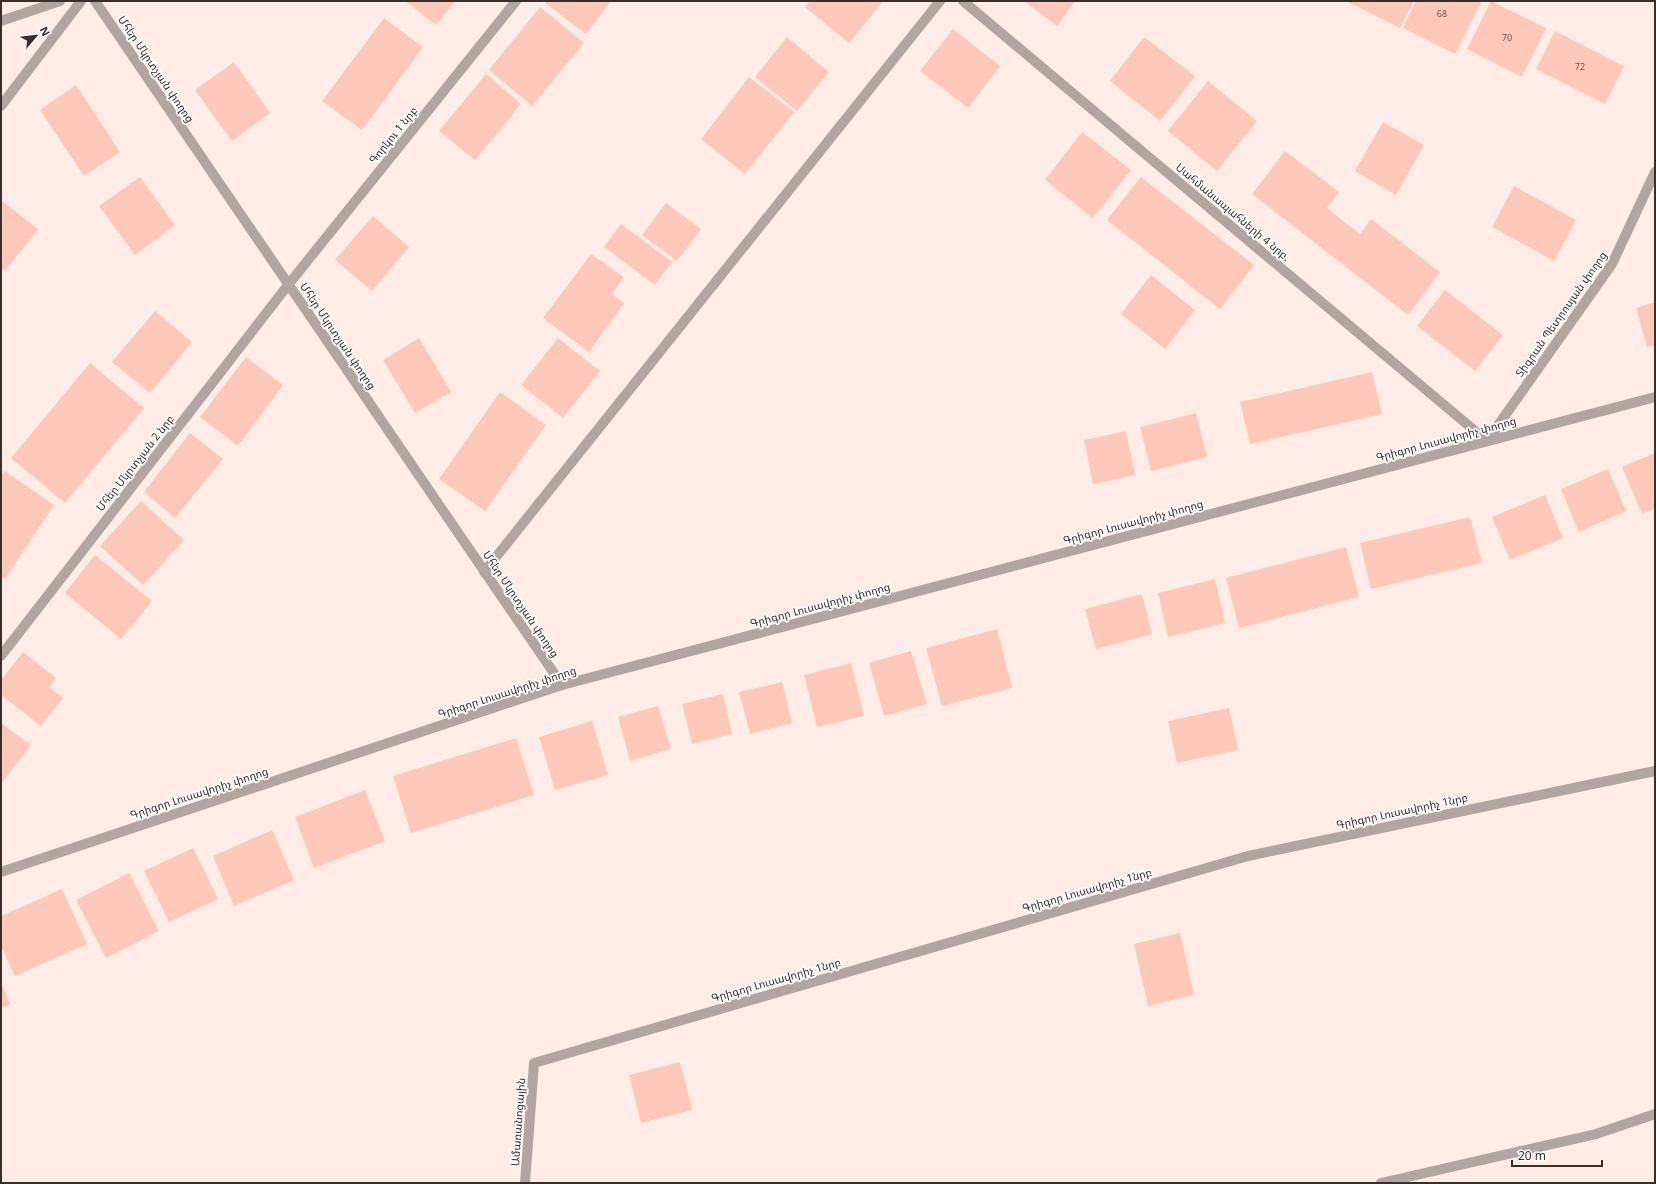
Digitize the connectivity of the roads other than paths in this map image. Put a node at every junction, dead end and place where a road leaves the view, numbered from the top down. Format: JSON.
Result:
{"nodes":[{"id":1,"x":60,"y":1,"type":"edge"},
{"id":2,"x":81,"y":1,"type":"edge"},
{"id":3,"x":95,"y":1,"type":"edge"},
{"id":4,"x":516,"y":1,"type":"edge"},
{"id":5,"x":940,"y":1,"type":"edge"},
{"id":6,"x":963,"y":1,"type":"edge"},
{"id":7,"x":1,"y":21,"type":"edge"},
{"id":8,"x":1,"y":106,"type":"edge"},
{"id":9,"x":1655,"y":172,"type":"edge"},
{"id":10,"x":288,"y":285,"type":"junction"},
{"id":11,"x":1655,"y":397,"type":"edge"},
{"id":12,"x":1487,"y":441,"type":"junction"},
{"id":13,"x":484,"y":572,"type":"junction"},
{"id":14,"x":1,"y":656,"type":"edge"},
{"id":15,"x":562,"y":685,"type":"junction"},
{"id":16,"x":1655,"y":771,"type":"edge"},
{"id":17,"x":1,"y":872,"type":"edge"},
{"id":18,"x":534,"y":1063,"type":"joint"},
{"id":19,"x":1655,"y":1114,"type":"edge"},
{"id":20,"x":525,"y":1183,"type":"edge"},
{"id":21,"x":1381,"y":1183,"type":"edge"}],
"edges":[{"from":1,"to":7,"type":"street"},
{"from":2,"to":8,"type":"street"},
{"from":3,"to":10,"type":"street","name":"Մհեր Մկրտչյան փողոց"},
{"from":4,"to":10,"type":"street","name":"Գորկու 1 նրբ"},
{"from":5,"to":13,"type":"street"},
{"from":6,"to":12,"type":"street","name":"Սահմանապահների 4 նրբ."},
{"from":9,"to":12,"type":"street","name":"Տիգրան Պետրոսյան փողոց"},
{"from":10,"to":13,"type":"street","name":"Մհեր Մկրտչյան փողոց"},
{"from":10,"to":14,"type":"street","name":"Մհեր Մկրտչյան 2 նրբ"},
{"from":11,"to":12,"type":"street","name":"Գրիգոր Լուսավորիչ փողոց"},
{"from":12,"to":15,"type":"street","name":"Գրիգոր Լուսավորիչ փողոց"},
{"from":13,"to":15,"type":"street","name":"Մհեր Մկրտչյան փողոց"},
{"from":15,"to":17,"type":"street","name":"Գրիգոր Լուսավորիչ փողոց"},
{"from":16,"to":18,"type":"street","name":"Գրիգոր Լուսավորիչ 1նրբ"},
{"from":18,"to":20,"type":"street","name":"Ամառանոցային"},
{"from":19,"to":21,"type":"street"}]}
